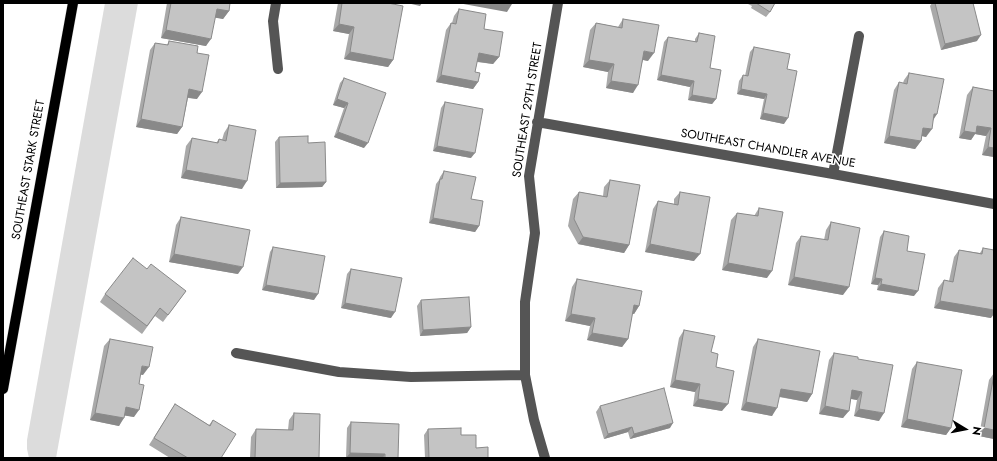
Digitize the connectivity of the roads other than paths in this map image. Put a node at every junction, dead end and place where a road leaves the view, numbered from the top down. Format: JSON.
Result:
{"nodes":[{"id":1,"x":73,"y":3,"type":"edge"},
{"id":2,"x":276,"y":3,"type":"edge"},
{"id":3,"x":558,"y":3,"type":"edge"},
{"id":4,"x":859,"y":36,"type":"dead end"},
{"id":5,"x":278,"y":69,"type":"dead end"},
{"id":6,"x":537,"y":122,"type":"junction"},
{"id":7,"x":833,"y":174,"type":"junction"},
{"id":8,"x":994,"y":204,"type":"edge"},
{"id":9,"x":236,"y":353,"type":"dead end"},
{"id":10,"x":525,"y":375,"type":"junction"},
{"id":11,"x":3,"y":389,"type":"edge"},
{"id":12,"x":544,"y":458,"type":"edge"}],
"edges":[{"from":1,"to":11,"type":"main road","name":"SOUTHEAST STARK STREET"},
{"from":2,"to":5,"type":"street"},
{"from":3,"to":6,"type":"street","name":"SOUTHEAST 29TH STREET"},
{"from":4,"to":7,"type":"street"},
{"from":6,"to":7,"type":"street","name":"SOUTHEAST CHANDLER AVENUE"},
{"from":6,"to":10,"type":"street","name":"SOUTHEAST 29TH STREET"},
{"from":7,"to":8,"type":"street","name":"SOUTHEAST CHANDLER AVENUE"},
{"from":9,"to":10,"type":"street"},
{"from":10,"to":12,"type":"street","name":"SOUTHEAST 29TH STREET"}]}
